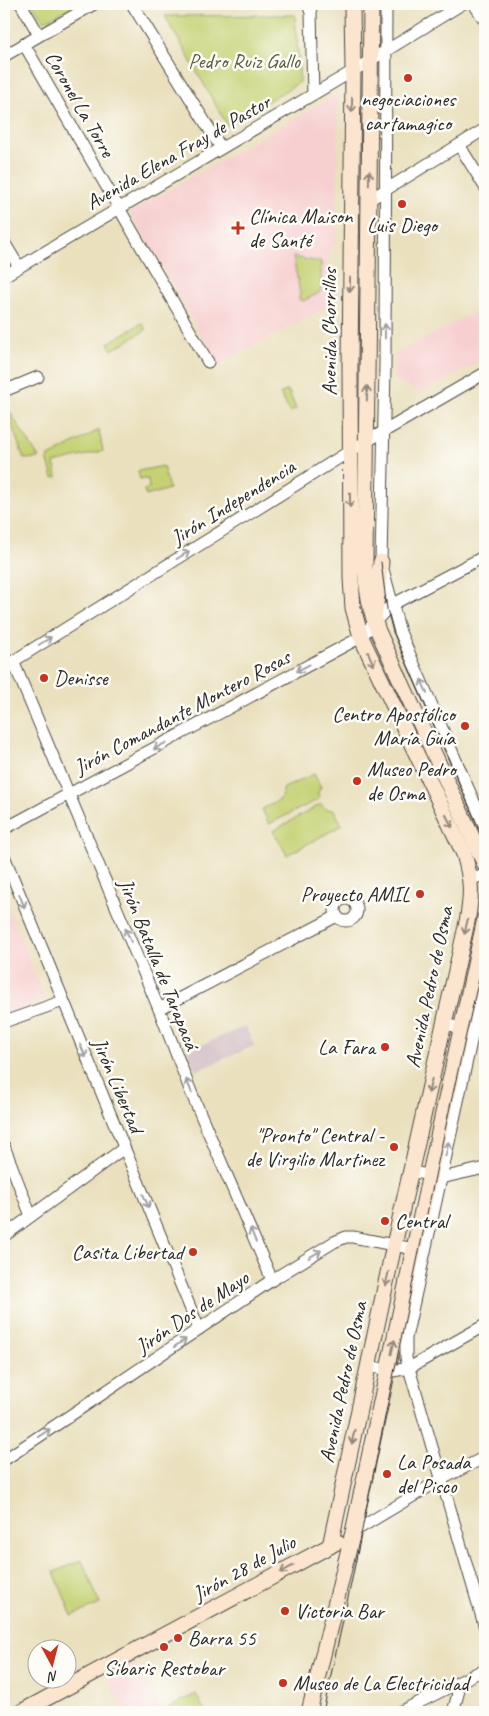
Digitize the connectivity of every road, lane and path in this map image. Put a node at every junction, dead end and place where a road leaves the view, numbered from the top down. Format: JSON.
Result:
{"nodes":[{"id":1,"x":21,"y":4,"type":"edge"},
{"id":2,"x":94,"y":4,"type":"edge"},
{"id":3,"x":132,"y":4,"type":"edge"},
{"id":4,"x":308,"y":4,"type":"edge"},
{"id":5,"x":352,"y":4,"type":"edge"},
{"id":6,"x":371,"y":4,"type":"edge"},
{"id":7,"x":386,"y":4,"type":"edge"},
{"id":8,"x":462,"y":4,"type":"edge"},
{"id":9,"x":474,"y":4,"type":"edge"},
{"id":10,"x":485,"y":21,"type":"edge"},
{"id":11,"x":39,"y":35,"type":"junction"},
{"id":12,"x":24,"y":44,"type":"junction"},
{"id":13,"x":386,"y":50,"type":"junction"},
{"id":14,"x":4,"y":56,"type":"edge"},
{"id":15,"x":371,"y":60,"type":"junction"},
{"id":16,"x":353,"y":71,"type":"junction"},
{"id":17,"x":313,"y":94,"type":"junction"},
{"id":18,"x":485,"y":129,"type":"edge"},
{"id":19,"x":459,"y":145,"type":"junction"},
{"id":20,"x":221,"y":148,"type":"junction"},
{"id":21,"x":352,"y":157,"type":"junction"},
{"id":22,"x":370,"y":157,"type":"junction"},
{"id":23,"x":485,"y":187,"type":"edge"},
{"id":24,"x":386,"y":190,"type":"junction"},
{"id":25,"x":369,"y":200,"type":"junction"},
{"id":26,"x":120,"y":208,"type":"junction"},
{"id":27,"x":4,"y":242,"type":"edge"},
{"id":28,"x":350,"y":255,"type":"junction"},
{"id":29,"x":368,"y":255,"type":"junction"},
{"id":30,"x":19,"y":267,"type":"junction"},
{"id":31,"x":4,"y":276,"type":"edge"},
{"id":32,"x":350,"y":323,"type":"junction"},
{"id":33,"x":367,"y":324,"type":"junction"},
{"id":34,"x":208,"y":362,"type":"dead end"},
{"id":35,"x":485,"y":373,"type":"edge"},
{"id":36,"x":38,"y":377,"type":"dead end"},
{"id":37,"x":4,"y":391,"type":"edge"},
{"id":38,"x":383,"y":432,"type":"junction"},
{"id":39,"x":366,"y":442,"type":"junction"},
{"id":40,"x":350,"y":451,"type":"junction"},
{"id":41,"x":485,"y":556,"type":"edge"},
{"id":42,"x":381,"y":562,"type":"junction"},
{"id":43,"x":392,"y":605,"type":"junction"},
{"id":44,"x":374,"y":622,"type":"junction"},
{"id":45,"x":361,"y":637,"type":"junction"},
{"id":46,"x":8,"y":664,"type":"edge"},
{"id":47,"x":69,"y":794,"type":"junction"},
{"id":48,"x":485,"y":827,"type":"edge"},
{"id":49,"x":4,"y":829,"type":"edge"},
{"id":50,"x":4,"y":856,"type":"edge"},
{"id":51,"x":485,"y":865,"type":"edge"},
{"id":52,"x":478,"y":877,"type":"edge"},
{"id":53,"x":337,"y":916,"type":"dead end"},
{"id":54,"x":485,"y":918,"type":"edge"},
{"id":55,"x":485,"y":978,"type":"edge"},
{"id":56,"x":62,"y":1001,"type":"junction"},
{"id":57,"x":159,"y":1009,"type":"junction"},
{"id":58,"x":4,"y":1022,"type":"edge"},
{"id":59,"x":444,"y":1024,"type":"junction"},
{"id":60,"x":485,"y":1024,"type":"edge"},
{"id":61,"x":468,"y":1028,"type":"junction"},
{"id":62,"x":4,"y":1146,"type":"edge"},
{"id":63,"x":124,"y":1148,"type":"junction"},
{"id":64,"x":485,"y":1168,"type":"edge"},
{"id":65,"x":410,"y":1171,"type":"junction"},
{"id":66,"x":435,"y":1177,"type":"junction"},
{"id":67,"x":31,"y":1216,"type":"junction"},
{"id":68,"x":4,"y":1236,"type":"edge"},
{"id":69,"x":394,"y":1245,"type":"junction"},
{"id":70,"x":414,"y":1249,"type":"junction"},
{"id":71,"x":272,"y":1280,"type":"junction"},
{"id":72,"x":485,"y":1326,"type":"edge"},
{"id":73,"x":199,"y":1329,"type":"junction"},
{"id":74,"x":368,"y":1366,"type":"junction"},
{"id":75,"x":409,"y":1368,"type":"junction"},
{"id":76,"x":388,"y":1371,"type":"junction"},
{"id":77,"x":485,"y":1457,"type":"edge"},
{"id":78,"x":4,"y":1460,"type":"edge"},
{"id":79,"x":440,"y":1480,"type":"junction"},
{"id":80,"x":353,"y":1532,"type":"junction"},
{"id":81,"x":330,"y":1546,"type":"junction"},
{"id":82,"x":485,"y":1628,"type":"edge"},
{"id":83,"x":485,"y":1669,"type":"edge"},
{"id":84,"x":454,"y":1684,"type":"junction"},
{"id":85,"x":21,"y":1712,"type":"edge"},
{"id":86,"x":309,"y":1712,"type":"edge"},
{"id":87,"x":400,"y":1712,"type":"edge"},
{"id":88,"x":453,"y":1712,"type":"edge"}],
"edges":[{"from":1,"to":11,"type":"street"},
{"from":2,"to":11,"type":"street"},
{"from":3,"to":20,"type":"street"},
{"from":4,"to":17,"type":"street"},
{"from":5,"to":16,"type":"main road","name":"Avenida Chorrillos"},
{"from":6,"to":15,"type":"main road","name":"Avenida Chorrillos"},
{"from":7,"to":13,"type":"street"},
{"from":8,"to":13,"type":"street","name":"Avenida Elena Fray de Pastor"},
{"from":9,"to":10,"type":"street"},
{"from":11,"to":12,"type":"street"},
{"from":12,"to":14,"type":"street"},
{"from":12,"to":26,"type":"street","name":"Coronel La Torre"},
{"from":13,"to":15,"type":"street","name":"Avenida Elena Fray de Pastor"},
{"from":13,"to":24,"type":"street"},
{"from":15,"to":16,"type":"street","name":"Avenida Elena Fray de Pastor"},
{"from":15,"to":22,"type":"main road","name":"Avenida Chorrillos"},
{"from":16,"to":17,"type":"street","name":"Avenida Elena Fray de Pastor"},
{"from":16,"to":21,"type":"main road","name":"Avenida Chorrillos","one_way":true},
{"from":17,"to":20,"type":"street","name":"Avenida Elena Fray de Pastor"},
{"from":18,"to":19,"type":"street"},
{"from":19,"to":23,"type":"street"},
{"from":19,"to":24,"type":"street"},
{"from":20,"to":26,"type":"street","name":"Avenida Elena Fray de Pastor"},
{"from":21,"to":22,"type":"main road"},
{"from":21,"to":28,"type":"main road","name":"Avenida Chorrillos"},
{"from":25,"to":22,"type":"main road","name":"Avenida Chorrillos","one_way":true},
{"from":24,"to":25,"type":"street"},
{"from":38,"to":24,"type":"street","one_way":true},
{"from":25,"to":29,"type":"main road","name":"Avenida Chorrillos"},
{"from":26,"to":30,"type":"street","name":"Avenida Elena Fray de Pastor"},
{"from":26,"to":34,"type":"street","name":"Coronel La Torre"},
{"from":27,"to":30,"type":"street"},
{"from":28,"to":29,"type":"main road"},
{"from":28,"to":32,"type":"main road","name":"Avenida Chorrillos","one_way":true},
{"from":29,"to":33,"type":"main road","name":"Avenida Chorrillos"},
{"from":30,"to":31,"type":"street","name":"Avenida Elena Fray de Pastor"},
{"from":32,"to":33,"type":"main road"},
{"from":32,"to":40,"type":"main road","name":"Avenida Chorrillos"},
{"from":39,"to":33,"type":"main road","name":"Avenida Chorrillos","one_way":true},
{"from":35,"to":38,"type":"street","name":"Jirón Independencia"},
{"from":36,"to":37,"type":"street"},
{"from":38,"to":39,"type":"street","name":"Jirón Independencia"},
{"from":38,"to":42,"type":"street"},
{"from":39,"to":40,"type":"street","name":"Jirón Independencia"},
{"from":39,"to":44,"type":"main road"},
{"from":40,"to":45,"type":"main road","name":"Avenida Pedro de Osma","one_way":true},
{"from":46,"to":40,"type":"street","name":"Jirón Independencia","one_way":true},
{"from":41,"to":43,"type":"street","name":"Jirón Comandante Montero Rosas"},
{"from":42,"to":43,"type":"street"},
{"from":42,"to":44,"type":"main road"},
{"from":43,"to":44,"type":"street","name":"Jirón Comandante Montero Rosas"},
{"from":48,"to":43,"type":"street","one_way":true},
{"from":44,"to":45,"type":"street","name":"Jirón Comandante Montero Rosas"},
{"from":44,"to":51,"type":"main road"},
{"from":45,"to":47,"type":"street","name":"Jirón Comandante Montero Rosas","one_way":true},
{"from":45,"to":52,"type":"main road","name":"Avenida Pedro de Osma","one_way":true},
{"from":46,"to":47,"type":"street","name":"Jirón Batalla de Tarapacá"},
{"from":47,"to":49,"type":"street","name":"Jirón Comandante Montero Rosas"},
{"from":57,"to":47,"type":"street","name":"Jirón Batalla de Tarapacá","one_way":true},
{"from":50,"to":56,"type":"street","name":"Jirón Libertad","one_way":true},
{"from":52,"to":59,"type":"main road","name":"Avenida Pedro de Osma","one_way":true},
{"from":53,"to":57,"type":"street"},
{"from":54,"to":61,"type":"main road","name":"Avenida Pedro de Osma"},
{"from":55,"to":61,"type":"street","name":"Avenida Pedro de Osma"},
{"from":56,"to":58,"type":"street"},
{"from":56,"to":63,"type":"street","name":"Jirón Libertad","one_way":true},
{"from":71,"to":57,"type":"street","name":"Jirón Batalla de Tarapacá","one_way":true},
{"from":59,"to":61,"type":"street"},
{"from":59,"to":65,"type":"main road","name":"Avenida Pedro de Osma","one_way":true},
{"from":60,"to":61,"type":"street"},
{"from":66,"to":61,"type":"main road","name":"Avenida Pedro de Osma","one_way":true},
{"from":62,"to":67,"type":"street"},
{"from":63,"to":67,"type":"street"},
{"from":63,"to":73,"type":"street","name":"Jirón Libertad","one_way":true},
{"from":64,"to":66,"type":"street"},
{"from":65,"to":66,"type":"street"},
{"from":65,"to":69,"type":"main road","name":"Avenida Pedro de Osma"},
{"from":66,"to":70,"type":"main road","name":"Avenida Pedro de Osma"},
{"from":66,"to":75,"type":"street","name":"Avenida Pedro de Osma"},
{"from":67,"to":68,"type":"street"},
{"from":69,"to":70,"type":"street","name":"Jirón Dos de Mayo"},
{"from":71,"to":69,"type":"street","name":"Jirón Dos de Mayo","one_way":true},
{"from":69,"to":74,"type":"main road","name":"Avenida Pedro de Osma","one_way":true},
{"from":76,"to":70,"type":"main road","name":"Avenida Pedro de Osma","one_way":true},
{"from":71,"to":73,"type":"street","name":"Jirón Dos de Mayo"},
{"from":72,"to":75,"type":"street"},
{"from":78,"to":73,"type":"street","name":"Jirón Dos de Mayo","one_way":true},
{"from":74,"to":76,"type":"street"},
{"from":74,"to":81,"type":"main road","name":"Avenida Pedro de Osma","one_way":true},
{"from":75,"to":76,"type":"street"},
{"from":75,"to":79,"type":"street","name":"Avenida Pedro de Osma"},
{"from":76,"to":80,"type":"main road","name":"Avenida Pedro de Osma"},
{"from":77,"to":79,"type":"street","name":"Jirón 28 de Julio"},
{"from":79,"to":80,"type":"street","name":"Jirón 28 de Julio"},
{"from":79,"to":82,"type":"street","name":"Avenida Pedro de Osma"},
{"from":80,"to":81,"type":"main road","name":"Jirón 28 de Julio"},
{"from":80,"to":86,"type":"main road","name":"Avenida Pedro de Osma"},
{"from":81,"to":85,"type":"main road","name":"Jirón 28 de Julio","one_way":true},
{"from":83,"to":84,"type":"street"},
{"from":84,"to":87,"type":"street"},
{"from":84,"to":88,"type":"street"}]}
